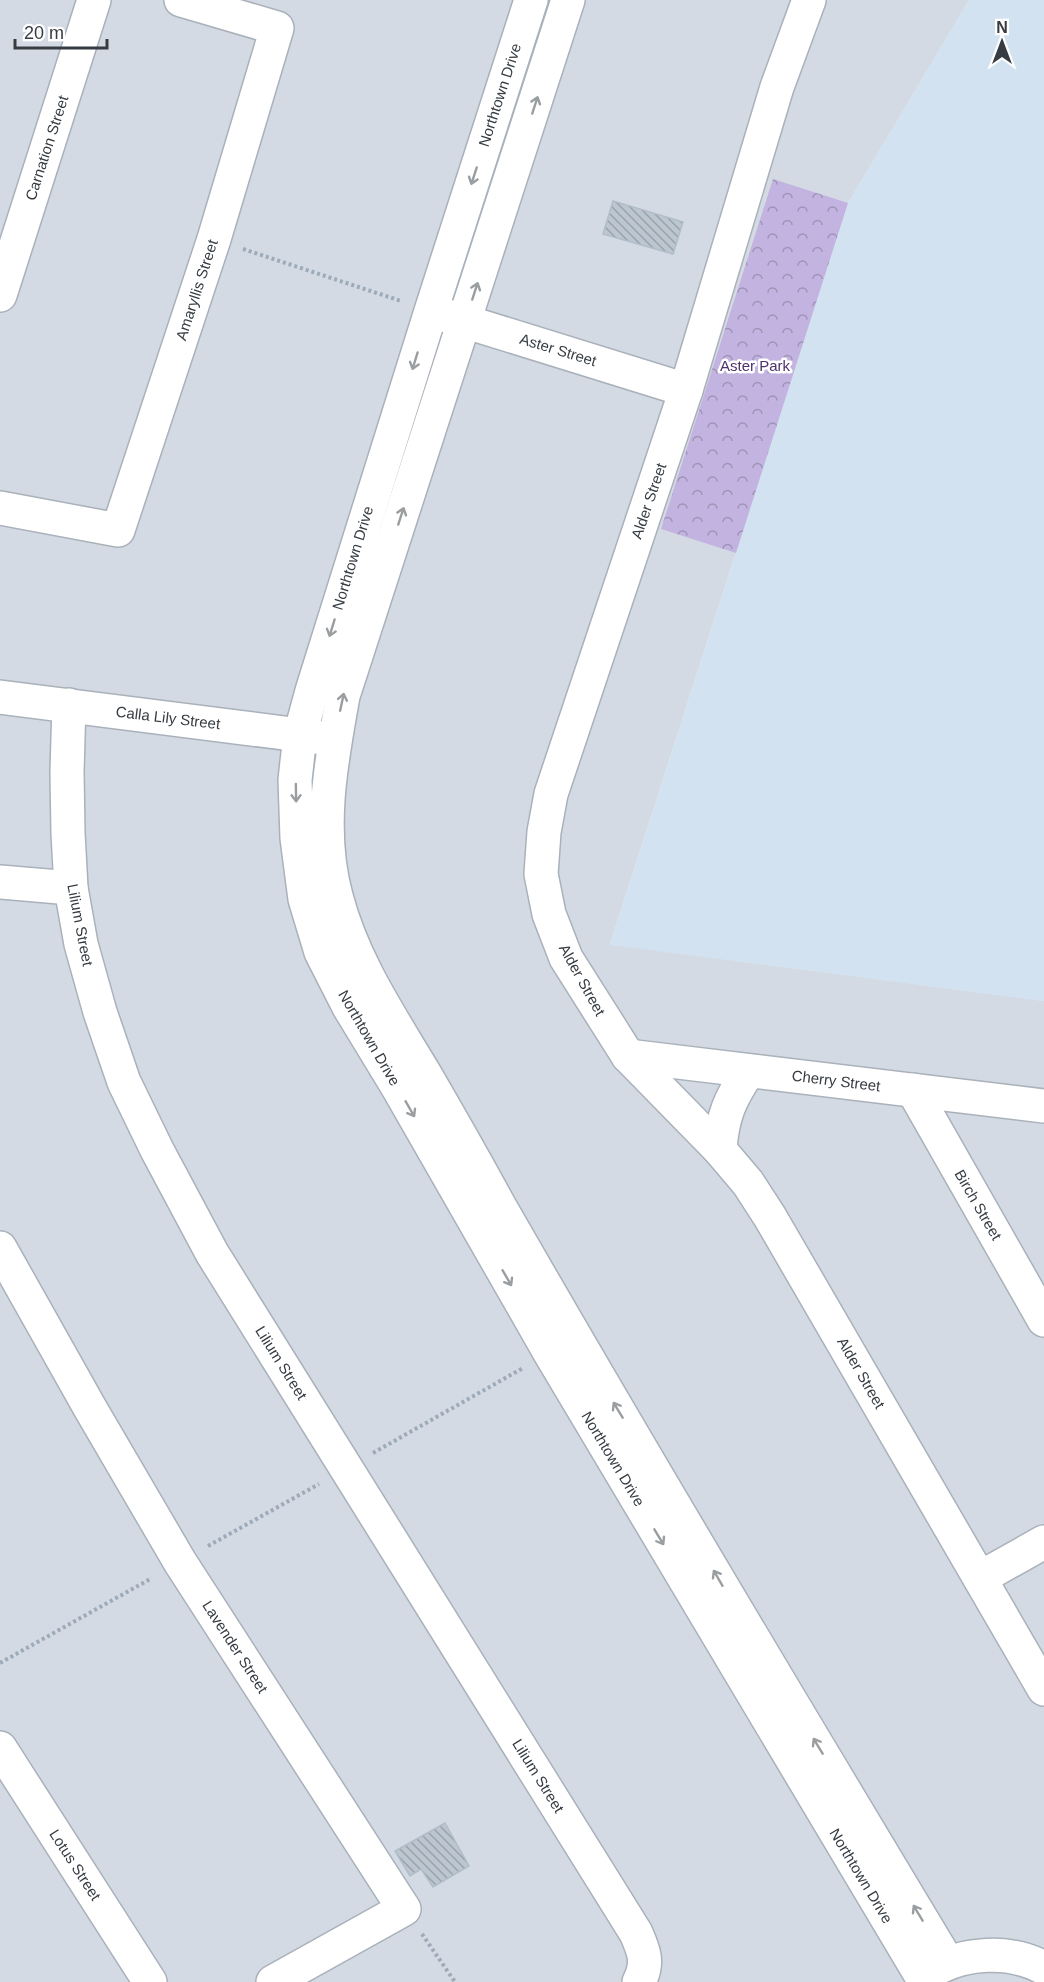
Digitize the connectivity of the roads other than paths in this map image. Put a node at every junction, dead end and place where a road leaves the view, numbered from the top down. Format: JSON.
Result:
{"nodes":[{"id":1,"x":94,"y":0,"type":"edge"},
{"id":2,"x":181,"y":0,"type":"edge"},
{"id":3,"x":531,"y":0,"type":"edge"},
{"id":4,"x":568,"y":0,"type":"edge"},
{"id":5,"x":809,"y":0,"type":"edge"},
{"id":6,"x":0,"y":295,"type":"edge"},
{"id":7,"x":430,"y":310,"type":"junction"},
{"id":8,"x":465,"y":321,"type":"junction"},
{"id":9,"x":686,"y":390,"type":"junction"},
{"id":10,"x":0,"y":508,"type":"edge"},
{"id":11,"x":0,"y":697,"type":"edge"},
{"id":12,"x":69,"y":705,"type":"junction"},
{"id":13,"x":300,"y":735,"type":"junction"},
{"id":14,"x":335,"y":740,"type":"junction"},
{"id":15,"x":0,"y":882,"type":"edge"},
{"id":16,"x":71,"y":888,"type":"junction"},
{"id":17,"x":628,"y":1056,"type":"junction"},
{"id":18,"x":749,"y":1071,"type":"junction"},
{"id":19,"x":913,"y":1090,"type":"junction"},
{"id":20,"x":1044,"y":1106,"type":"edge"},
{"id":21,"x":720,"y":1150,"type":"junction"},
{"id":22,"x":0,"y":1248,"type":"edge"},
{"id":23,"x":1044,"y":1320,"type":"edge"},
{"id":24,"x":1044,"y":1542,"type":"edge"},
{"id":25,"x":980,"y":1578,"type":"junction"},
{"id":26,"x":1044,"y":1689,"type":"edge"},
{"id":27,"x":0,"y":1748,"type":"edge"},
{"id":28,"x":1044,"y":1968,"type":"edge"},
{"id":29,"x":642,"y":1974,"type":"edge"},
{"id":30,"x":929,"y":1974,"type":"edge"},
{"id":31,"x":150,"y":1982,"type":"edge"},
{"id":32,"x":273,"y":1982,"type":"edge"}],
"edges":[{"from":1,"to":6,"type":"street","name":"Carnation Street"},
{"from":2,"to":10,"type":"street","name":"Amaryllis Street"},
{"from":3,"to":7,"type":"street","name":"Northtown Drive","one_way":true},
{"from":8,"to":4,"type":"street","name":"Northtown Drive","one_way":true},
{"from":5,"to":9,"type":"street","name":"Alder Street"},
{"from":7,"to":8,"type":"street","name":"Aster Street"},
{"from":7,"to":13,"type":"street","name":"Northtown Drive","one_way":true},
{"from":8,"to":9,"type":"street","name":"Aster Street"},
{"from":14,"to":8,"type":"street","name":"Northtown Drive","one_way":true},
{"from":9,"to":17,"type":"street","name":"Alder Street"},
{"from":11,"to":12,"type":"street","name":"Calla Lily Street"},
{"from":12,"to":13,"type":"street","name":"Calla Lily Street"},
{"from":12,"to":16,"type":"street","name":"Lilium Street"},
{"from":13,"to":14,"type":"street","name":"Calla Lily Street"},
{"from":13,"to":30,"type":"street","name":"Northtown Drive","one_way":true},
{"from":30,"to":14,"type":"street","name":"Northtown Drive","one_way":true},
{"from":15,"to":16,"type":"street"},
{"from":16,"to":29,"type":"street","name":"Lilium Street"},
{"from":17,"to":18,"type":"street","name":"Cherry Street"},
{"from":17,"to":21,"type":"street","name":"Alder Street"},
{"from":18,"to":19,"type":"street","name":"Cherry Street"},
{"from":18,"to":21,"type":"street"},
{"from":19,"to":20,"type":"street","name":"Cherry Street"},
{"from":19,"to":23,"type":"street","name":"Birch Street"},
{"from":21,"to":25,"type":"street","name":"Alder Street"},
{"from":22,"to":32,"type":"street","name":"Lavender Street"},
{"from":24,"to":25,"type":"street"},
{"from":25,"to":26,"type":"street","name":"Alder Street"},
{"from":27,"to":31,"type":"street","name":"Lotus Street"},
{"from":28,"to":30,"type":"street"}]}
